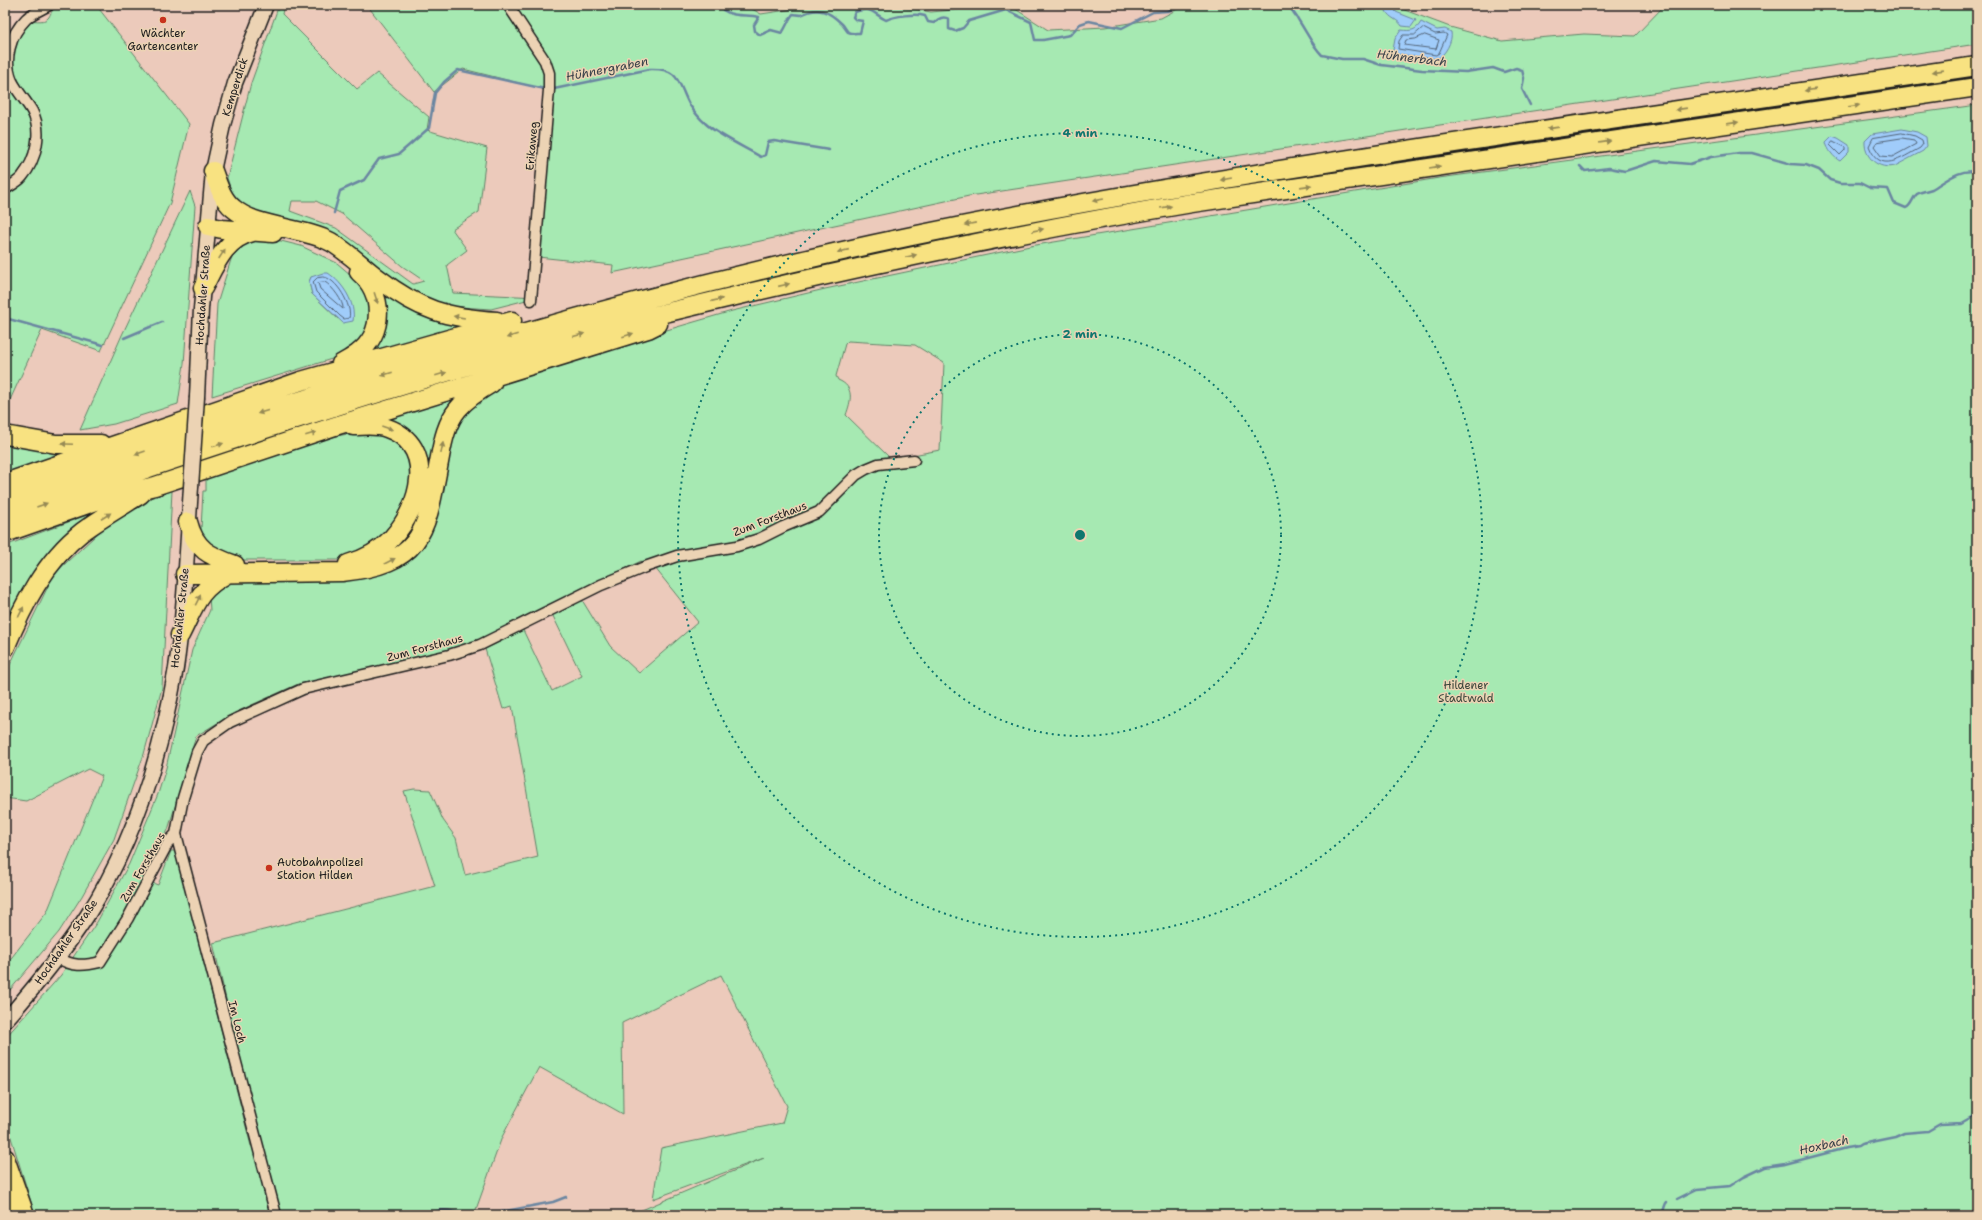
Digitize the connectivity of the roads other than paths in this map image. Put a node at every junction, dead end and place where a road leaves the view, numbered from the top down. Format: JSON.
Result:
{"nodes":[{"id":1,"x":49,"y":5,"type":"edge"},
{"id":2,"x":266,"y":5,"type":"edge"},
{"id":3,"x":508,"y":5,"type":"edge"},
{"id":4,"x":1977,"y":66,"type":"edge"},
{"id":5,"x":1977,"y":88,"type":"edge"},
{"id":6,"x":214,"y":171,"type":"junction"},
{"id":7,"x":5,"y":190,"type":"edge"},
{"id":8,"x":209,"y":222,"type":"junction"},
{"id":9,"x":266,"y":227,"type":"junction"},
{"id":10,"x":203,"y":288,"type":"junction"},
{"id":11,"x":531,"y":300,"type":"dead end"},
{"id":12,"x":688,"y":307,"type":"junction"},
{"id":13,"x":590,"y":314,"type":"junction"},
{"id":14,"x":512,"y":321,"type":"junction"},
{"id":15,"x":513,"y":370,"type":"junction"},
{"id":16,"x":322,"y":374,"type":"junction"},
{"id":17,"x":293,"y":420,"type":"junction"},
{"id":18,"x":335,"y":426,"type":"junction"},
{"id":19,"x":5,"y":436,"type":"edge"},
{"id":20,"x":120,"y":444,"type":"junction"},
{"id":21,"x":914,"y":460,"type":"dead end"},
{"id":22,"x":5,"y":483,"type":"edge"},
{"id":23,"x":155,"y":486,"type":"junction"},
{"id":24,"x":112,"y":496,"type":"junction"},
{"id":25,"x":5,"y":500,"type":"edge"},
{"id":26,"x":5,"y":518,"type":"edge"},
{"id":27,"x":188,"y":522,"type":"junction"},
{"id":28,"x":5,"y":533,"type":"edge"},
{"id":29,"x":185,"y":569,"type":"junction"},
{"id":30,"x":231,"y":569,"type":"junction"},
{"id":31,"x":180,"y":634,"type":"junction"},
{"id":32,"x":5,"y":648,"type":"edge"},
{"id":33,"x":176,"y":834,"type":"junction"},
{"id":34,"x":58,"y":957,"type":"junction"},
{"id":35,"x":5,"y":1021,"type":"edge"},
{"id":36,"x":5,"y":1144,"type":"edge"},
{"id":37,"x":5,"y":1158,"type":"edge"},
{"id":38,"x":11,"y":1196,"type":"edge"},
{"id":39,"x":11,"y":1215,"type":"edge"},
{"id":40,"x":25,"y":1215,"type":"edge"},
{"id":41,"x":276,"y":1215,"type":"edge"}],
"edges":[{"from":1,"to":7,"type":"street"},
{"from":2,"to":6,"type":"main road","name":"Kemperdick"},
{"from":3,"to":11,"type":"street","name":"Erikaweg"},
{"from":4,"to":13,"type":"highway","one_way":true},
{"from":12,"to":5,"type":"highway","one_way":true},
{"from":6,"to":8,"type":"main road","name":"Hochdahler Straße"},
{"from":6,"to":9,"type":"highway"},
{"from":8,"to":9,"type":"highway"},
{"from":8,"to":10,"type":"main road","name":"Hochdahler Straße"},
{"from":10,"to":9,"type":"highway","one_way":true},
{"from":14,"to":9,"type":"highway","one_way":true},
{"from":9,"to":16,"type":"highway","one_way":true},
{"from":10,"to":27,"type":"main road","name":"Hochdahler Straße","bridge":true},
{"from":15,"to":12,"type":"highway","one_way":true},
{"from":17,"to":12,"type":"highway","one_way":true},
{"from":13,"to":14,"type":"highway"},
{"from":13,"to":25,"type":"highway","one_way":true},
{"from":14,"to":16,"type":"highway"},
{"from":15,"to":18,"type":"highway"},
{"from":30,"to":15,"type":"highway","one_way":true},
{"from":16,"to":20,"type":"highway"},
{"from":17,"to":24,"type":"highway"},
{"from":26,"to":17,"type":"highway","one_way":true},
{"from":23,"to":18,"type":"highway","one_way":true},
{"from":18,"to":30,"type":"highway","one_way":true},
{"from":20,"to":19,"type":"highway","one_way":true},
{"from":20,"to":22,"type":"highway"},
{"from":21,"to":33,"type":"street","name":"Zum Forsthaus"},
{"from":23,"to":24,"type":"highway"},
{"from":32,"to":23,"type":"highway","one_way":true},
{"from":24,"to":28,"type":"highway"},
{"from":27,"to":29,"type":"main road","name":"Hochdahler Straße"},
{"from":27,"to":30,"type":"highway"},
{"from":29,"to":30,"type":"highway"},
{"from":29,"to":31,"type":"main road","name":"Hochdahler Straße"},
{"from":31,"to":30,"type":"highway","one_way":true},
{"from":31,"to":34,"type":"main road","name":"Hochdahler Straße"},
{"from":33,"to":34,"type":"street","name":"Zum Forsthaus"},
{"from":33,"to":41,"type":"street","name":"Im Loch"},
{"from":34,"to":35,"type":"main road","name":"Hochdahler Straße"},
{"from":36,"to":38,"type":"highway"},
{"from":37,"to":38,"type":"highway"},
{"from":38,"to":39,"type":"highway"},
{"from":38,"to":40,"type":"highway"}]}
